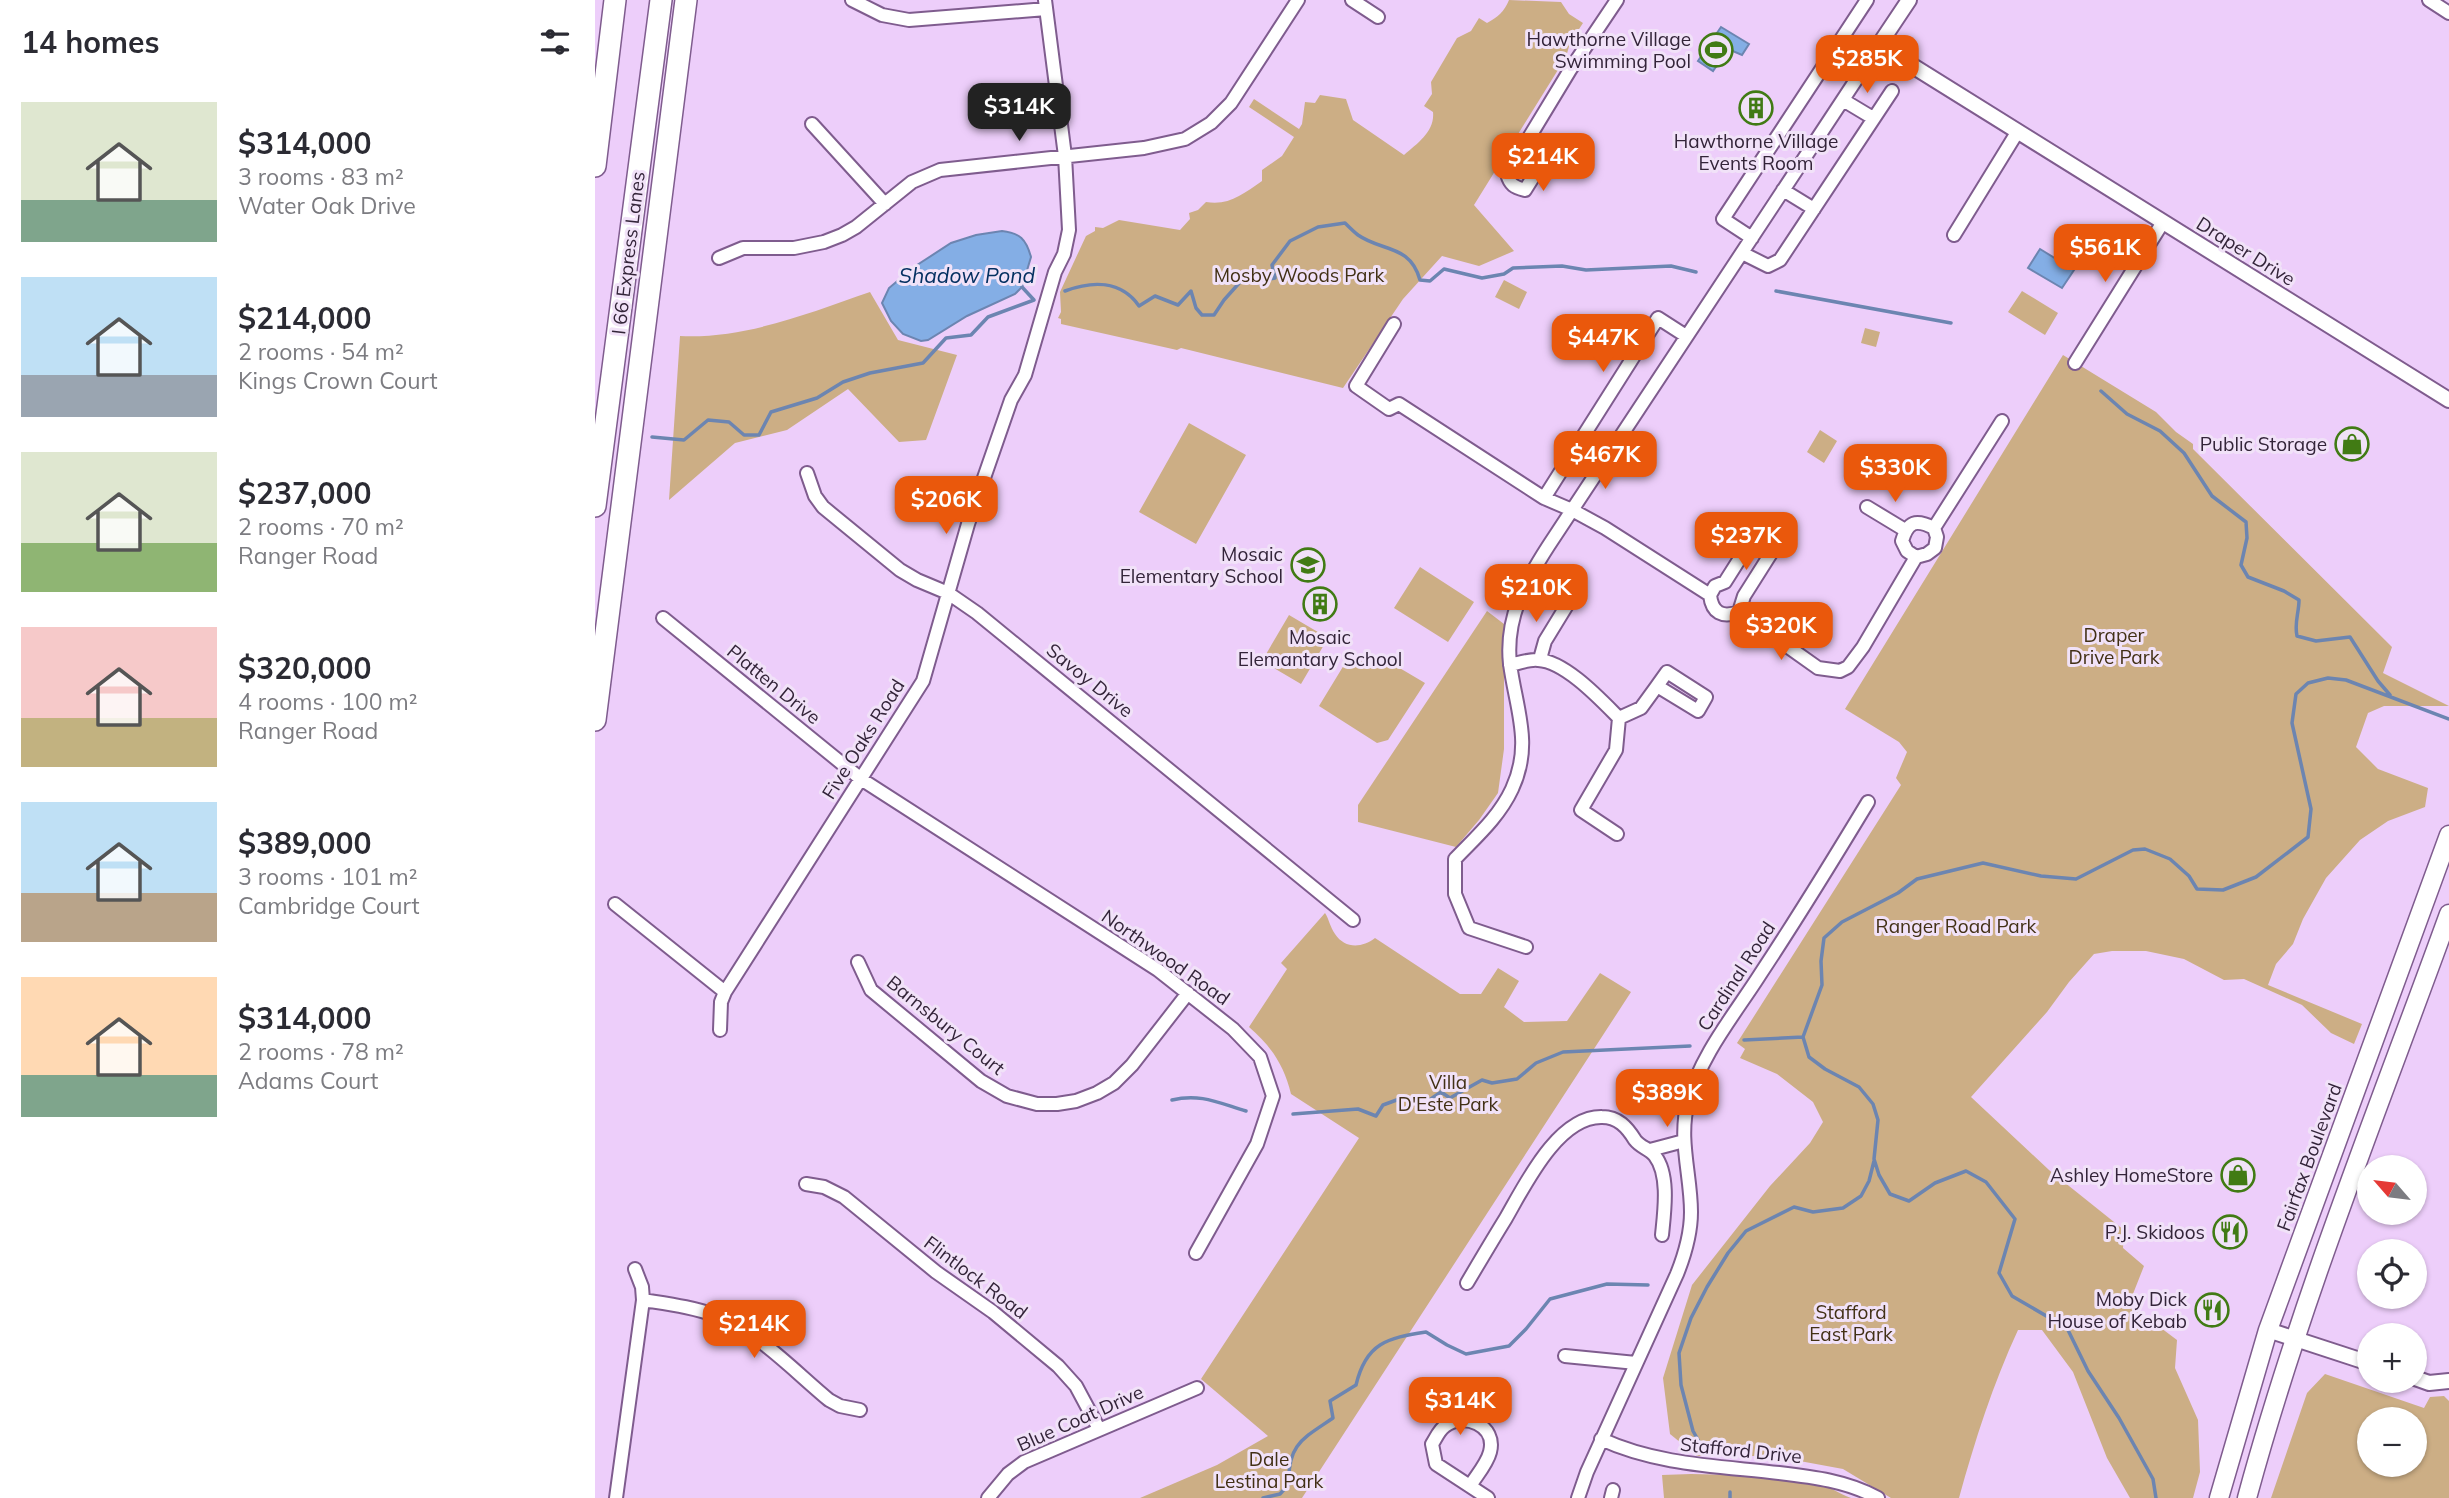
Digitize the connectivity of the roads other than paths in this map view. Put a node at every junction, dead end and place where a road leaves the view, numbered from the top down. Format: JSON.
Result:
{"nodes":[{"id":1,"x":615,"y":0,"type":"edge"},
{"id":2,"x":661,"y":0,"type":"edge"},
{"id":3,"x":687,"y":0,"type":"edge"},
{"id":4,"x":852,"y":0,"type":"edge"},
{"id":5,"x":1298,"y":0,"type":"edge"},
{"id":6,"x":1352,"y":0,"type":"edge"},
{"id":7,"x":1617,"y":0,"type":"edge"},
{"id":8,"x":1867,"y":0,"type":"edge"},
{"id":9,"x":1909,"y":0,"type":"edge"},
{"id":10,"x":2429,"y":0,"type":"edge"},
{"id":11,"x":1045,"y":4,"type":"edge"},
{"id":12,"x":2449,"y":13,"type":"edge"},
{"id":13,"x":1378,"y":17,"type":"dead end"},
{"id":14,"x":1879,"y":45,"type":"junction"},
{"id":15,"x":1892,"y":90,"type":"dead end"},
{"id":16,"x":1843,"y":100,"type":"junction"},
{"id":17,"x":1873,"y":118,"type":"junction"},
{"id":18,"x":812,"y":124,"type":"dead end"},
{"id":19,"x":2018,"y":131,"type":"junction"},
{"id":20,"x":1524,"y":146,"type":"dead end"},
{"id":21,"x":1065,"y":156,"type":"junction"},
{"id":22,"x":595,"y":166,"type":"edge"},
{"id":23,"x":1783,"y":190,"type":"junction"},
{"id":24,"x":885,"y":204,"type":"junction"},
{"id":25,"x":1814,"y":209,"type":"junction"},
{"id":26,"x":2163,"y":222,"type":"junction"},
{"id":27,"x":1954,"y":235,"type":"dead end"},
{"id":28,"x":1752,"y":238,"type":"junction"},
{"id":29,"x":1742,"y":253,"type":"junction"},
{"id":30,"x":719,"y":258,"type":"dead end"},
{"id":31,"x":1394,"y":324,"type":"dead end"},
{"id":32,"x":1686,"y":336,"type":"junction"},
{"id":33,"x":2075,"y":363,"type":"dead end"},
{"id":34,"x":2449,"y":400,"type":"edge"},
{"id":35,"x":2002,"y":421,"type":"dead end"},
{"id":36,"x":807,"y":473,"type":"dead end"},
{"id":37,"x":1544,"y":498,"type":"junction"},
{"id":38,"x":595,"y":506,"type":"edge"},
{"id":39,"x":1867,"y":507,"type":"dead end"},
{"id":40,"x":1572,"y":510,"type":"junction"},
{"id":41,"x":1934,"y":528,"type":"junction"},
{"id":42,"x":1905,"y":530,"type":"junction"},
{"id":43,"x":1916,"y":557,"type":"junction"},
{"id":44,"x":1724,"y":582,"type":"junction"},
{"id":45,"x":948,"y":593,"type":"junction"},
{"id":46,"x":1710,"y":595,"type":"junction"},
{"id":47,"x":1744,"y":596,"type":"junction"},
{"id":48,"x":1567,"y":605,"type":"dead end"},
{"id":49,"x":1738,"y":612,"type":"junction"},
{"id":50,"x":663,"y":618,"type":"dead end"},
{"id":51,"x":1539,"y":659,"type":"junction"},
{"id":52,"x":1510,"y":665,"type":"junction"},
{"id":53,"x":1657,"y":686,"type":"dead end"},
{"id":54,"x":1619,"y":718,"type":"junction"},
{"id":55,"x":595,"y":720,"type":"edge"},
{"id":56,"x":861,"y":779,"type":"junction"},
{"id":57,"x":1868,"y":802,"type":"dead end"},
{"id":58,"x":1617,"y":834,"type":"dead end"},
{"id":59,"x":2449,"y":835,"type":"edge"},
{"id":60,"x":2444,"y":861,"type":"edge"},
{"id":61,"x":615,"y":904,"type":"dead end"},
{"id":62,"x":2449,"y":914,"type":"edge"},
{"id":63,"x":1353,"y":920,"type":"dead end"},
{"id":64,"x":1526,"y":947,"type":"dead end"},
{"id":65,"x":858,"y":962,"type":"dead end"},
{"id":66,"x":725,"y":992,"type":"junction"},
{"id":67,"x":1188,"y":993,"type":"junction"},
{"id":68,"x":720,"y":1030,"type":"dead end"},
{"id":69,"x":1684,"y":1141,"type":"junction"},
{"id":70,"x":1650,"y":1150,"type":"junction"},
{"id":71,"x":806,"y":1184,"type":"dead end"},
{"id":72,"x":1662,"y":1236,"type":"dead end"},
{"id":73,"x":1196,"y":1253,"type":"dead end"},
{"id":74,"x":635,"y":1269,"type":"dead end"},
{"id":75,"x":1467,"y":1283,"type":"dead end"},
{"id":76,"x":643,"y":1300,"type":"junction"},
{"id":77,"x":2268,"y":1330,"type":"junction"},
{"id":78,"x":2294,"y":1339,"type":"junction"},
{"id":79,"x":1565,"y":1356,"type":"dead end"},
{"id":80,"x":2357,"y":1359,"type":"edge"},
{"id":81,"x":1636,"y":1363,"type":"junction"},
{"id":82,"x":2449,"y":1381,"type":"edge"},
{"id":83,"x":2427,"y":1382,"type":"edge"},
{"id":84,"x":1197,"y":1388,"type":"dead end"},
{"id":85,"x":860,"y":1410,"type":"dead end"},
{"id":86,"x":1098,"y":1429,"type":"junction"},
{"id":87,"x":1601,"y":1439,"type":"junction"},
{"id":88,"x":1470,"y":1486,"type":"junction"},
{"id":89,"x":617,"y":1498,"type":"edge"},
{"id":90,"x":988,"y":1498,"type":"edge"},
{"id":91,"x":1488,"y":1498,"type":"edge"},
{"id":92,"x":1578,"y":1498,"type":"edge"},
{"id":93,"x":1878,"y":1498,"type":"edge"},
{"id":94,"x":2219,"y":1498,"type":"edge"},
{"id":95,"x":2247,"y":1498,"type":"edge"}],
"edges":[{"from":1,"to":22,"type":"highway"},
{"from":2,"to":38,"type":"highway","name":"I 66 Express Lanes"},
{"from":3,"to":55,"type":"highway"},
{"from":4,"to":11,"type":"street"},
{"from":5,"to":21,"type":"street"},
{"from":6,"to":13,"type":"street"},
{"from":7,"to":20,"type":"street"},
{"from":8,"to":28,"type":"street"},
{"from":9,"to":14,"type":"street"},
{"from":10,"to":12,"type":"street"},
{"from":11,"to":21,"type":"street","name":"Five Oaks Road"},
{"from":14,"to":16,"type":"street"},
{"from":14,"to":19,"type":"street","name":"Draper Drive"},
{"from":15,"to":17,"type":"street"},
{"from":16,"to":17,"type":"street"},
{"from":16,"to":23,"type":"street"},
{"from":17,"to":25,"type":"street"},
{"from":18,"to":24,"type":"street"},
{"from":19,"to":26,"type":"street","name":"Draper Drive"},
{"from":19,"to":27,"type":"street"},
{"from":21,"to":24,"type":"street"},
{"from":21,"to":45,"type":"street","name":"Five Oaks Road"},
{"from":23,"to":25,"type":"street"},
{"from":23,"to":28,"type":"street"},
{"from":24,"to":30,"type":"street"},
{"from":25,"to":29,"type":"street"},
{"from":26,"to":33,"type":"street"},
{"from":26,"to":34,"type":"street","name":"Draper Drive"},
{"from":28,"to":29,"type":"street"},
{"from":29,"to":32,"type":"street"},
{"from":31,"to":37,"type":"street"},
{"from":32,"to":37,"type":"street"},
{"from":32,"to":40,"type":"street"},
{"from":35,"to":41,"type":"street"},
{"from":36,"to":45,"type":"street","name":"Savoy Drive"},
{"from":37,"to":40,"type":"street"},
{"from":39,"to":42,"type":"street"},
{"from":40,"to":46,"type":"street"},
{"from":40,"to":52,"type":"street"},
{"from":41,"to":42,"type":"street"},
{"from":41,"to":43,"type":"street"},
{"from":42,"to":43,"type":"street"},
{"from":43,"to":49,"type":"street"},
{"from":44,"to":46,"type":"street"},
{"from":44,"to":47,"type":"street"},
{"from":44,"to":47,"type":"street"},
{"from":45,"to":56,"type":"street","name":"Five Oaks Road"},
{"from":45,"to":63,"type":"street","name":"Savoy Drive"},
{"from":46,"to":49,"type":"street"},
{"from":47,"to":49,"type":"street"},
{"from":48,"to":51,"type":"street"},
{"from":50,"to":56,"type":"street","name":"Platten Drive"},
{"from":51,"to":52,"type":"street"},
{"from":51,"to":54,"type":"street"},
{"from":52,"to":64,"type":"street"},
{"from":53,"to":54,"type":"street"},
{"from":54,"to":58,"type":"street"},
{"from":56,"to":66,"type":"street","name":"Five Oaks Road"},
{"from":56,"to":67,"type":"street","name":"Northwood Road"},
{"from":57,"to":69,"type":"street","name":"Cardinal Road"},
{"from":59,"to":60,"type":"main road","name":"Fairfax Boulevard"},
{"from":60,"to":77,"type":"main road","name":"Fairfax Boulevard"},
{"from":61,"to":66,"type":"street"},
{"from":62,"to":78,"type":"main road"},
{"from":65,"to":67,"type":"street","name":"Barnsbury Court"},
{"from":66,"to":68,"type":"street","name":"Five Oaks Road"},
{"from":67,"to":73,"type":"street","name":"Northwood Road"},
{"from":69,"to":70,"type":"street"},
{"from":69,"to":81,"type":"street","name":"Cardinal Road"},
{"from":70,"to":72,"type":"street"},
{"from":70,"to":75,"type":"street"},
{"from":71,"to":86,"type":"street","name":"Flintlock Road"},
{"from":74,"to":76,"type":"street"},
{"from":76,"to":85,"type":"street"},
{"from":76,"to":89,"type":"street"},
{"from":77,"to":78,"type":"street"},
{"from":77,"to":94,"type":"main road","name":"Fairfax Boulevard"},
{"from":78,"to":80,"type":"street"},
{"from":78,"to":95,"type":"main road"},
{"from":79,"to":81,"type":"street"},
{"from":81,"to":87,"type":"street","name":"Cardinal Road"},
{"from":82,"to":83,"type":"street"},
{"from":84,"to":86,"type":"street","name":"Blue Coat Drive"},
{"from":86,"to":90,"type":"street","name":"Blue Coat Drive"},
{"from":87,"to":92,"type":"street","name":"Cardinal Road"},
{"from":87,"to":93,"type":"street","name":"Stafford Drive"},
{"from":88,"to":88,"type":"street"},
{"from":88,"to":91,"type":"street"}]}
